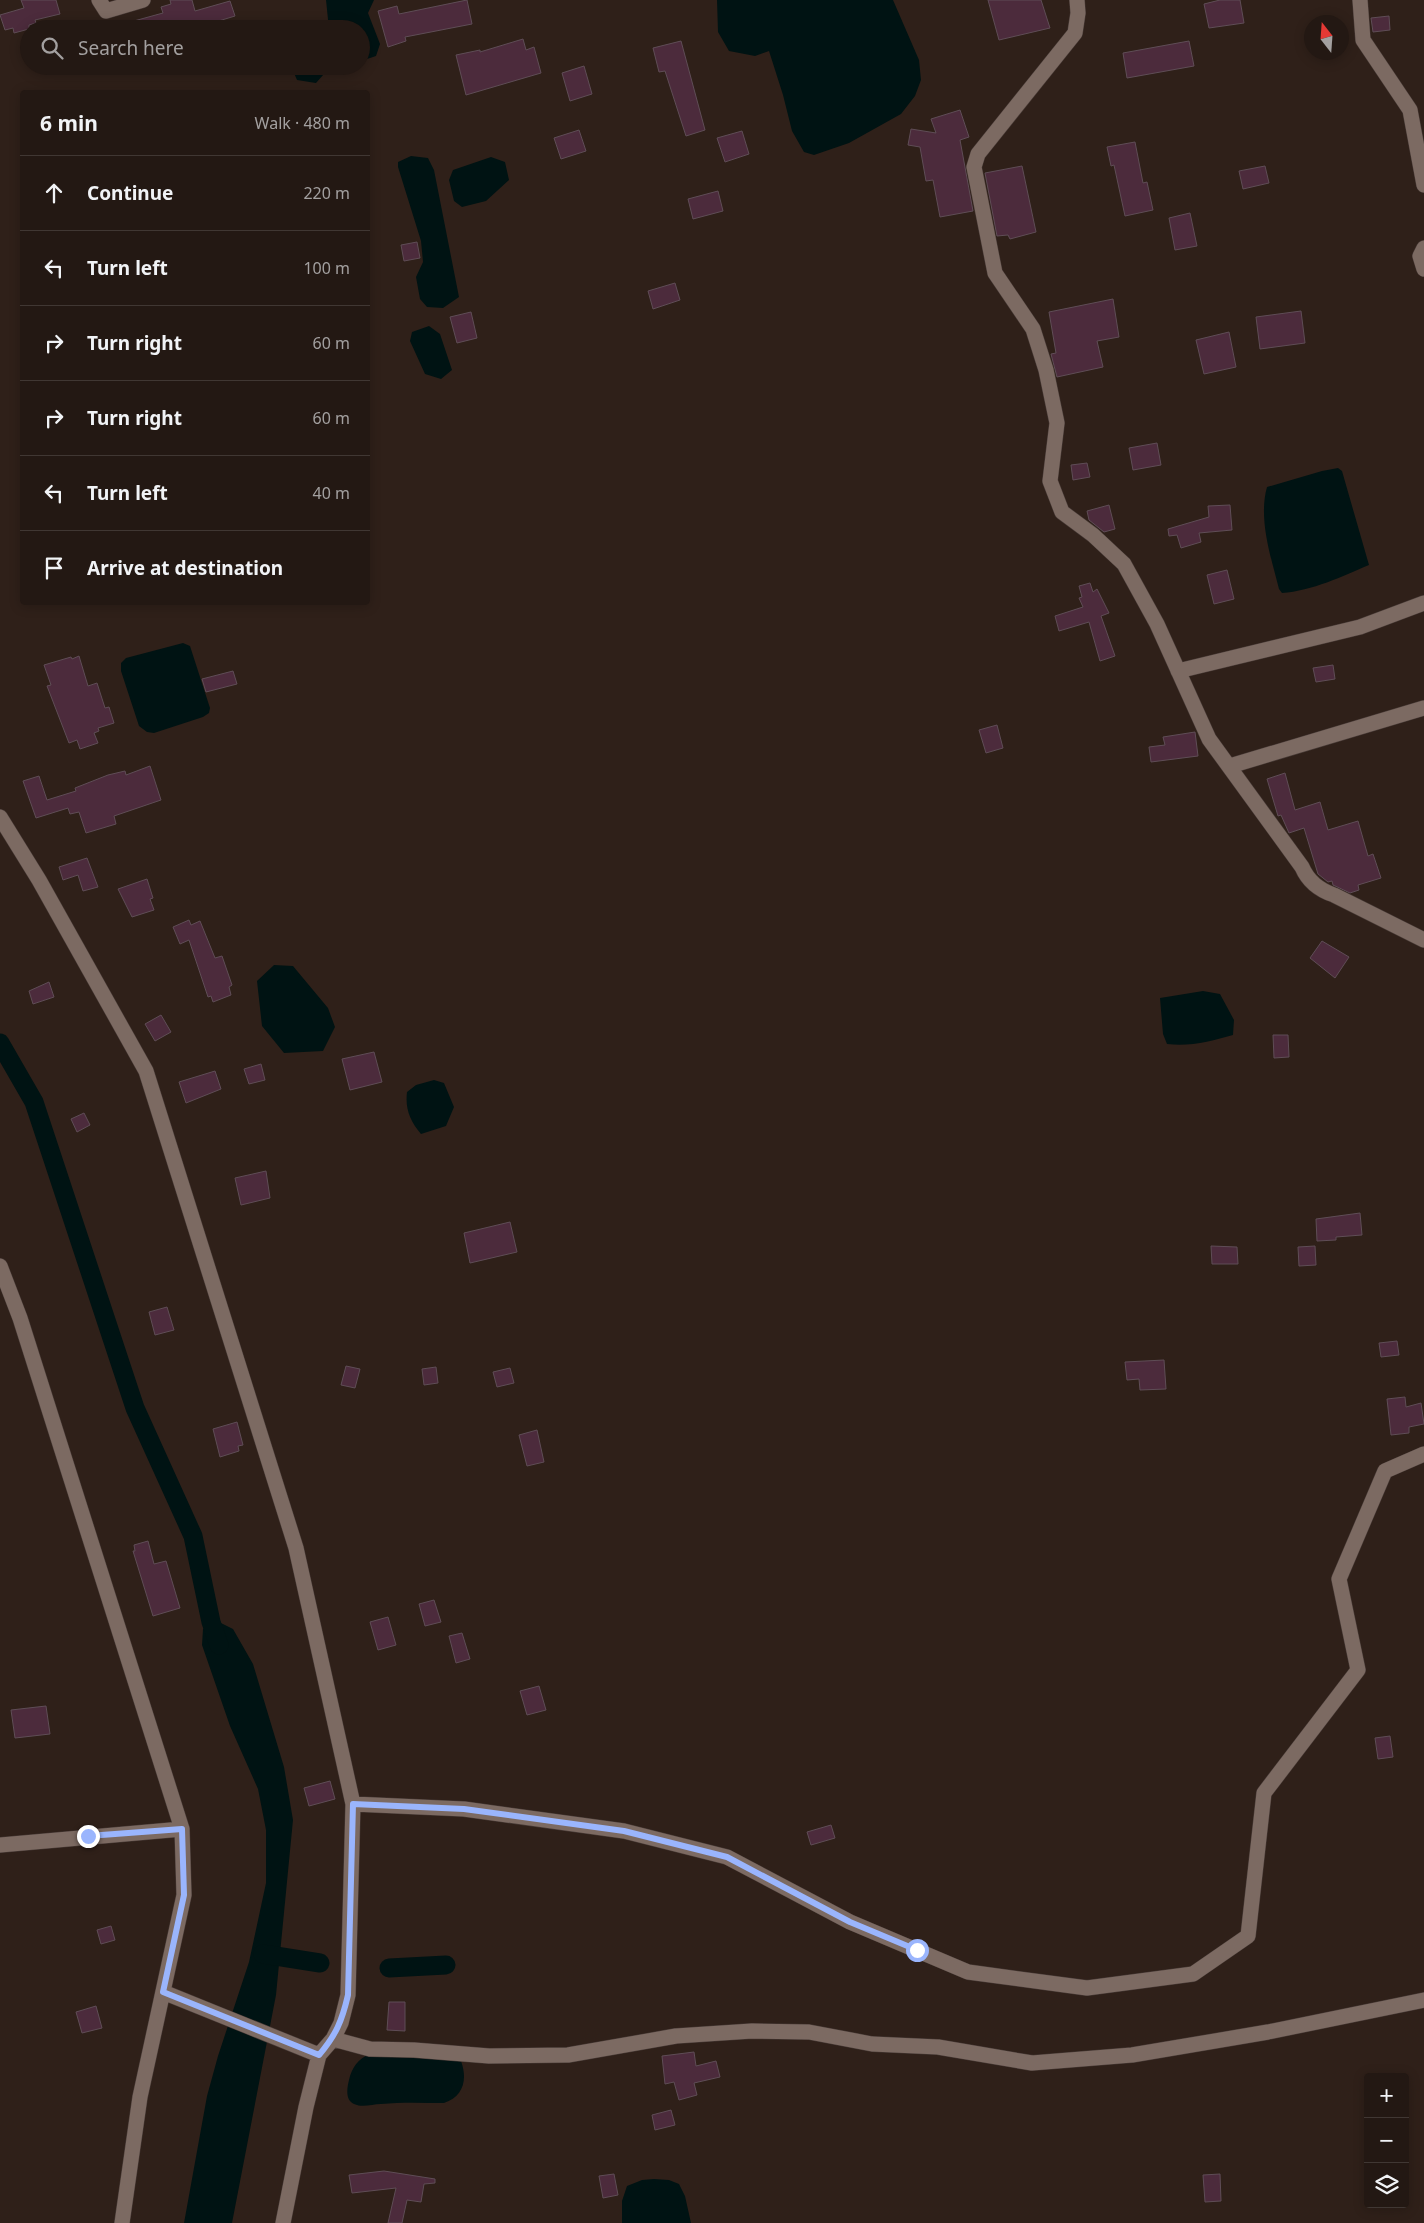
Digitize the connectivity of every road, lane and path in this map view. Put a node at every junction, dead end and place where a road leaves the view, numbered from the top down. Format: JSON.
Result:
{"nodes":[{"id":1,"x":99,"y":0,"type":"edge"},
{"id":2,"x":143,"y":0,"type":"edge"},
{"id":3,"x":1076,"y":0,"type":"edge"},
{"id":4,"x":1360,"y":0,"type":"edge"},
{"id":5,"x":1424,"y":185,"type":"edge"},
{"id":6,"x":1424,"y":248,"type":"edge"},
{"id":7,"x":1424,"y":269,"type":"edge"},
{"id":8,"x":1424,"y":603,"type":"edge"},
{"id":9,"x":1178,"y":671,"type":"junction"},
{"id":10,"x":1424,"y":708,"type":"edge"},
{"id":11,"x":1230,"y":766,"type":"junction"},
{"id":12,"x":0,"y":817,"type":"edge"},
{"id":13,"x":1424,"y":940,"type":"edge"},
{"id":14,"x":0,"y":1266,"type":"edge"},
{"id":15,"x":1424,"y":1454,"type":"edge"},
{"id":16,"x":353,"y":1804,"type":"junction"},
{"id":17,"x":182,"y":1829,"type":"junction"},
{"id":18,"x":0,"y":1845,"type":"edge"},
{"id":19,"x":163,"y":1992,"type":"junction"},
{"id":20,"x":1424,"y":2000,"type":"edge"},
{"id":21,"x":333,"y":2039,"type":"junction"},
{"id":22,"x":319,"y":2055,"type":"junction"},
{"id":23,"x":122,"y":2223,"type":"edge"},
{"id":24,"x":283,"y":2223,"type":"edge"}],
"edges":[{"from":1,"to":2,"type":"street"},
{"from":3,"to":9,"type":"street"},
{"from":4,"to":5,"type":"street"},
{"from":6,"to":7,"type":"street"},
{"from":8,"to":9,"type":"street"},
{"from":9,"to":11,"type":"street"},
{"from":10,"to":11,"type":"street"},
{"from":11,"to":13,"type":"street"},
{"from":12,"to":16,"type":"street"},
{"from":14,"to":17,"type":"street"},
{"from":15,"to":16,"type":"street"},
{"from":16,"to":21,"type":"street"},
{"from":17,"to":18,"type":"street"},
{"from":17,"to":19,"type":"street"},
{"from":19,"to":22,"type":"street"},
{"from":19,"to":23,"type":"street"},
{"from":20,"to":21,"type":"street"},
{"from":21,"to":22,"type":"street"},
{"from":22,"to":24,"type":"street"}]}
